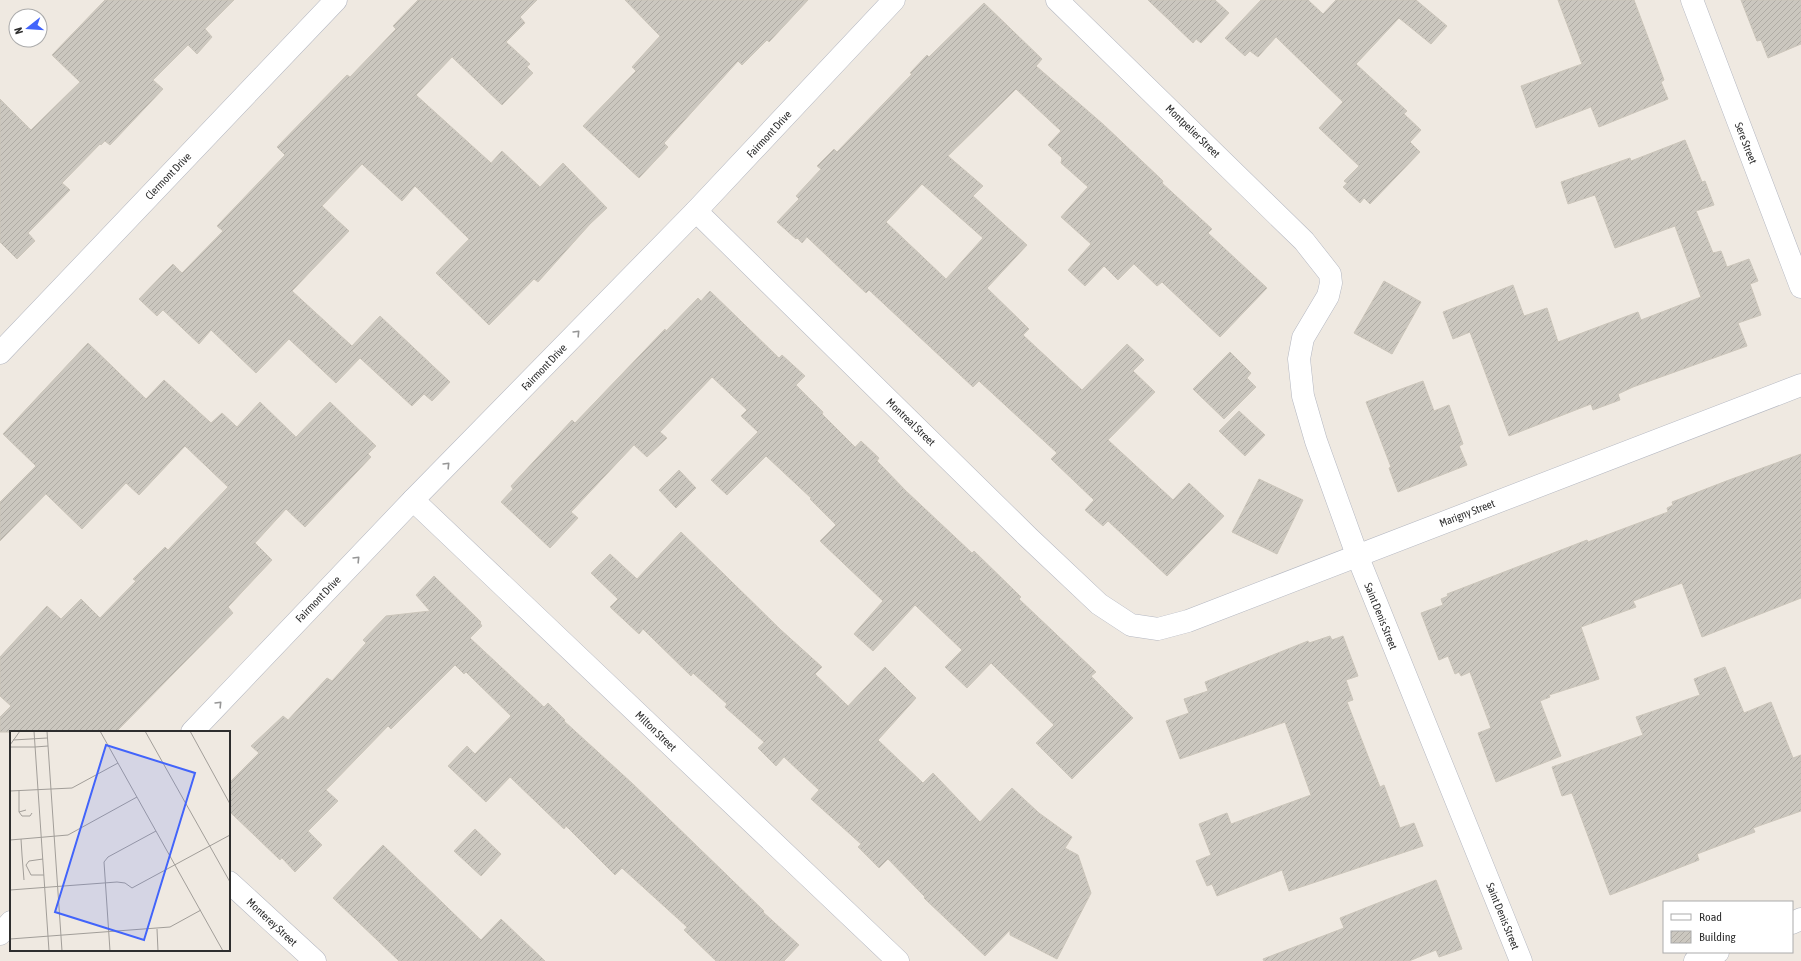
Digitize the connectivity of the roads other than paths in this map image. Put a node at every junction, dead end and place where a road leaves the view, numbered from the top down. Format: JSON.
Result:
{"nodes":[{"id":1,"x":336,"y":0,"type":"edge"},
{"id":2,"x":894,"y":0,"type":"edge"},
{"id":3,"x":1057,"y":0,"type":"edge"},
{"id":4,"x":1692,"y":0,"type":"edge"},
{"id":5,"x":696,"y":211,"type":"junction"},
{"id":6,"x":1325,"y":266,"type":"joint"},
{"id":7,"x":1801,"y":287,"type":"edge"},
{"id":8,"x":0,"y":353,"type":"edge"},
{"id":9,"x":1801,"y":385,"type":"edge"},
{"id":10,"x":413,"y":500,"type":"junction"},
{"id":11,"x":1357,"y":555,"type":"junction"},
{"id":12,"x":1131,"y":625,"type":"joint"},
{"id":13,"x":193,"y":731,"type":"edge"},
{"id":14,"x":230,"y":883,"type":"edge"},
{"id":15,"x":10,"y":923,"type":"edge"},
{"id":16,"x":0,"y":934,"type":"edge"},
{"id":17,"x":1715,"y":953,"type":"edge"},
{"id":18,"x":315,"y":961,"type":"edge"},
{"id":19,"x":898,"y":961,"type":"edge"},
{"id":20,"x":1521,"y":961,"type":"edge"},
{"id":21,"x":1695,"y":961,"type":"edge"}],
"edges":[{"from":1,"to":8,"type":"street","name":"Clermont Drive"},
{"from":2,"to":5,"type":"street","name":"Fairmont Drive"},
{"from":3,"to":6,"type":"street","name":"Montpelier Street"},
{"from":4,"to":7,"type":"street","name":"Sere Street"},
{"from":10,"to":5,"type":"street","name":"Fairmont Drive","one_way":true},
{"from":5,"to":12,"type":"street","name":"Montreal Street"},
{"from":6,"to":11,"type":"street","name":"Saint Denis Street"},
{"from":9,"to":11,"type":"street","name":"Marigny Street"},
{"from":13,"to":10,"type":"street","name":"Fairmont Drive","one_way":true},
{"from":10,"to":19,"type":"street","name":"Milton Street"},
{"from":11,"to":12,"type":"street","name":"Marigny Street"},
{"from":11,"to":20,"type":"street","name":"Saint Denis Street"},
{"from":14,"to":18,"type":"street","name":"Monterey Street"},
{"from":15,"to":16,"type":"street"},
{"from":17,"to":21,"type":"street"}]}
